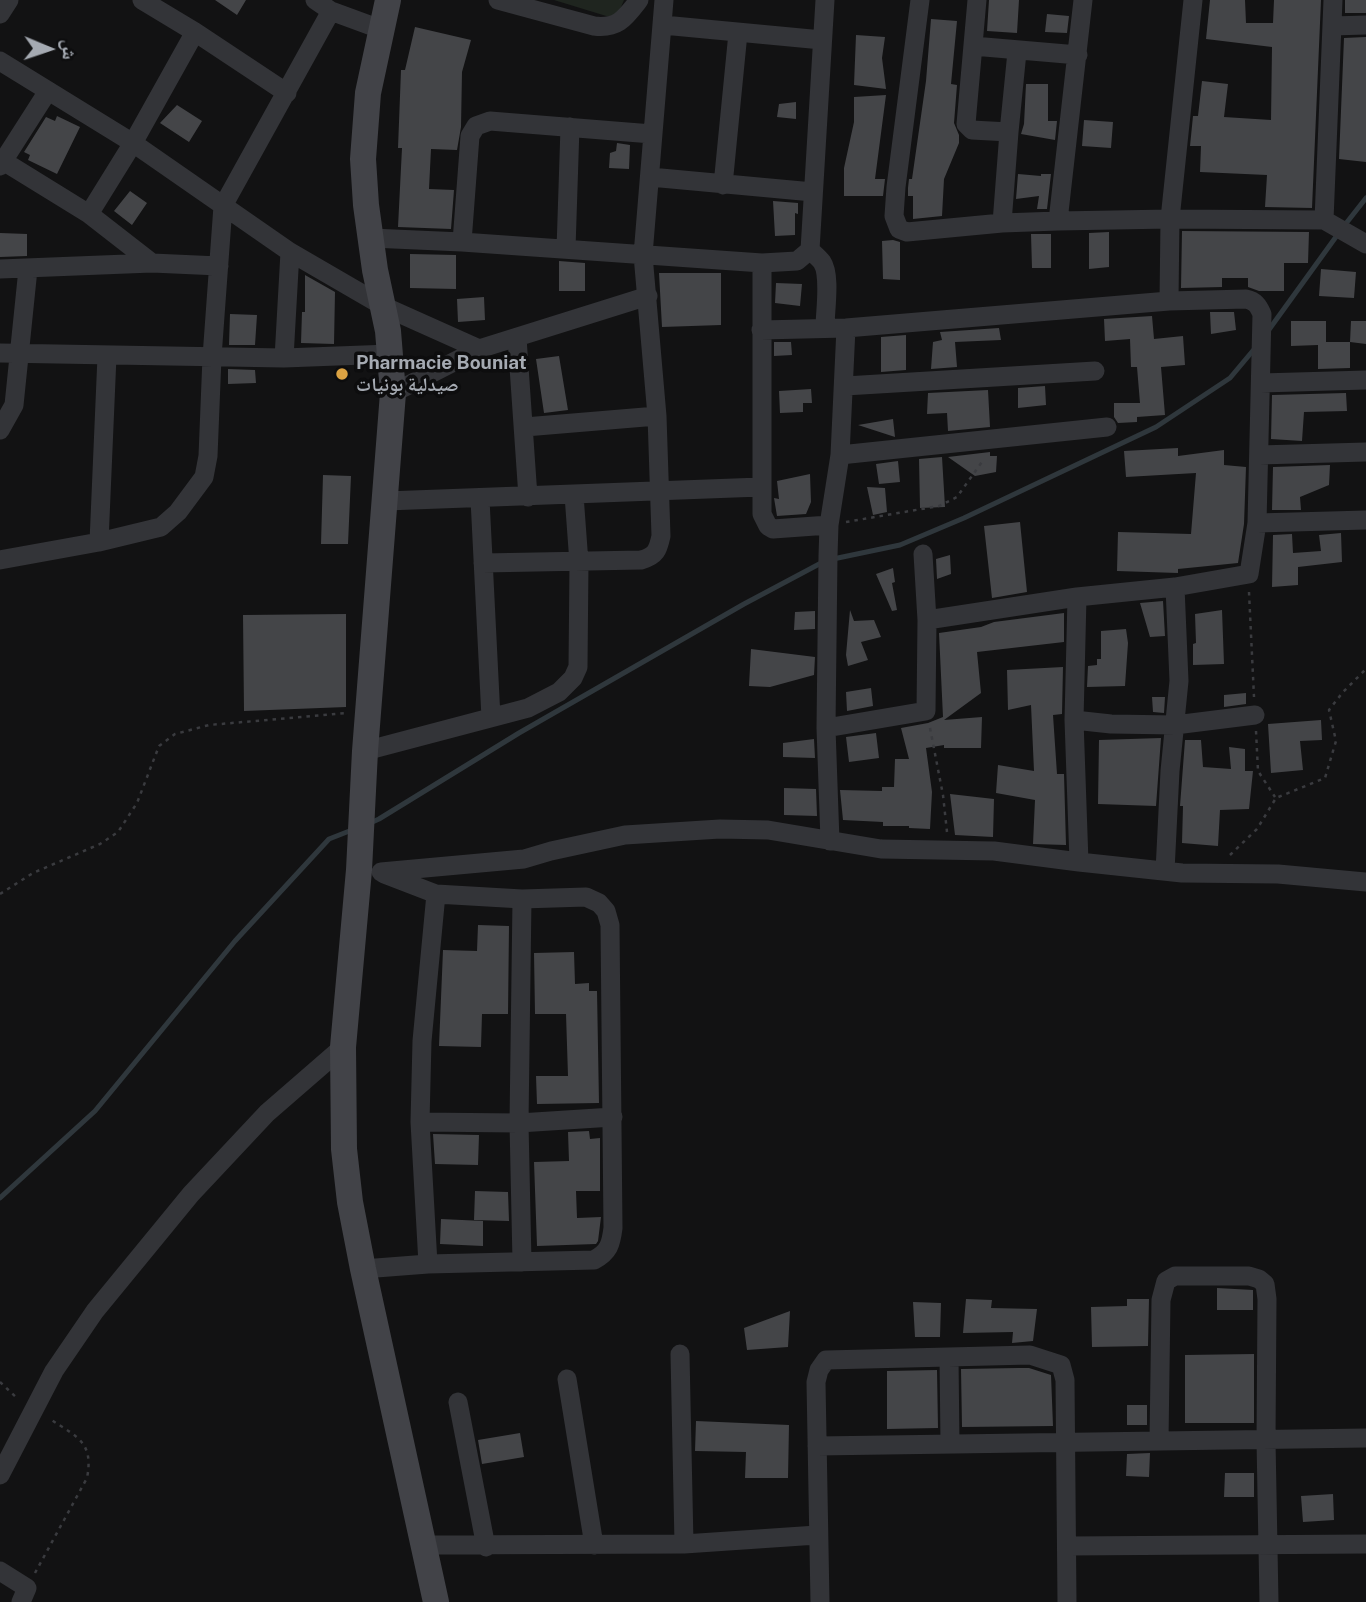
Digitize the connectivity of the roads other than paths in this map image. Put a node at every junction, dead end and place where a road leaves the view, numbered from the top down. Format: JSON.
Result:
{"nodes":[{"id":1,"x":9,"y":0,"type":"edge"},
{"id":2,"x":142,"y":0,"type":"edge"},
{"id":3,"x":387,"y":0,"type":"edge"},
{"id":4,"x":498,"y":0,"type":"edge"},
{"id":5,"x":639,"y":0,"type":"edge"},
{"id":6,"x":664,"y":0,"type":"edge"},
{"id":7,"x":825,"y":0,"type":"edge"},
{"id":8,"x":920,"y":0,"type":"edge"},
{"id":9,"x":976,"y":0,"type":"edge"},
{"id":10,"x":1083,"y":0,"type":"edge"},
{"id":11,"x":1193,"y":0,"type":"edge"},
{"id":12,"x":1333,"y":0,"type":"edge"},
{"id":13,"x":323,"y":5,"type":"edge"},
{"id":14,"x":0,"y":14,"type":"edge"},
{"id":15,"x":663,"y":25,"type":"junction"},
{"id":16,"x":1366,"y":25,"type":"edge"},
{"id":17,"x":1332,"y":26,"type":"junction"},
{"id":18,"x":380,"y":29,"type":"junction"},
{"id":19,"x":195,"y":32,"type":"junction"},
{"id":20,"x":738,"y":33,"type":"junction"},
{"id":21,"x":822,"y":40,"type":"junction"},
{"id":22,"x":973,"y":46,"type":"junction"},
{"id":23,"x":1017,"y":52,"type":"junction"},
{"id":24,"x":1078,"y":55,"type":"junction"},
{"id":25,"x":0,"y":61,"type":"edge"},
{"id":26,"x":48,"y":91,"type":"junction"},
{"id":27,"x":287,"y":93,"type":"junction"},
{"id":28,"x":570,"y":127,"type":"junction"},
{"id":29,"x":1009,"y":132,"type":"junction"},
{"id":30,"x":652,"y":134,"type":"junction"},
{"id":31,"x":133,"y":143,"type":"junction"},
{"id":32,"x":1,"y":162,"type":"edge"},
{"id":33,"x":650,"y":177,"type":"junction"},
{"id":34,"x":723,"y":185,"type":"junction"},
{"id":35,"x":813,"y":192,"type":"junction"},
{"id":36,"x":223,"y":205,"type":"junction"},
{"id":37,"x":89,"y":214,"type":"junction"},
{"id":38,"x":1170,"y":219,"type":"junction"},
{"id":39,"x":1058,"y":221,"type":"junction"},
{"id":40,"x":1002,"y":223,"type":"junction"},
{"id":41,"x":1335,"y":227,"type":"junction"},
{"id":42,"x":371,"y":238,"type":"junction"},
{"id":43,"x":462,"y":242,"type":"junction"},
{"id":44,"x":1366,"y":244,"type":"edge"},
{"id":45,"x":566,"y":249,"type":"junction"},
{"id":46,"x":810,"y":250,"type":"junction"},
{"id":47,"x":290,"y":252,"type":"junction"},
{"id":48,"x":643,"y":255,"type":"junction"},
{"id":49,"x":152,"y":263,"type":"junction"},
{"id":50,"x":762,"y":263,"type":"junction"},
{"id":51,"x":219,"y":266,"type":"junction"},
{"id":52,"x":0,"y":269,"type":"edge"},
{"id":53,"x":28,"y":269,"type":"junction"},
{"id":54,"x":648,"y":296,"type":"junction"},
{"id":55,"x":1169,"y":301,"type":"junction"},
{"id":56,"x":383,"y":306,"type":"junction"},
{"id":57,"x":824,"y":327,"type":"junction"},
{"id":58,"x":846,"y":328,"type":"junction"},
{"id":59,"x":761,"y":330,"type":"junction"},
{"id":60,"x":517,"y":338,"type":"junction"},
{"id":61,"x":479,"y":349,"type":"junction"},
{"id":62,"x":10,"y":353,"type":"edge"},
{"id":63,"x":390,"y":354,"type":"junction"},
{"id":64,"x":107,"y":356,"type":"junction"},
{"id":65,"x":212,"y":357,"type":"junction"},
{"id":66,"x":284,"y":358,"type":"junction"},
{"id":67,"x":1096,"y":371,"type":"dead end"},
{"id":68,"x":1366,"y":380,"type":"edge"},
{"id":69,"x":1261,"y":383,"type":"junction"},
{"id":70,"x":845,"y":386,"type":"junction"},
{"id":71,"x":393,"y":393,"type":"junction"},
{"id":72,"x":657,"y":416,"type":"junction"},
{"id":73,"x":525,"y":427,"type":"junction"},
{"id":74,"x":1107,"y":427,"type":"dead end"},
{"id":75,"x":0,"y":430,"type":"edge"},
{"id":76,"x":1366,"y":452,"type":"edge"},
{"id":77,"x":1259,"y":455,"type":"junction"},
{"id":78,"x":840,"y":456,"type":"junction"},
{"id":79,"x":761,"y":487,"type":"junction"},
{"id":80,"x":659,"y":490,"type":"junction"},
{"id":81,"x":574,"y":495,"type":"junction"},
{"id":82,"x":528,"y":497,"type":"junction"},
{"id":83,"x":480,"y":499,"type":"junction"},
{"id":84,"x":386,"y":501,"type":"junction"},
{"id":85,"x":1366,"y":520,"type":"edge"},
{"id":86,"x":1257,"y":523,"type":"junction"},
{"id":87,"x":829,"y":524,"type":"junction"},
{"id":88,"x":99,"y":542,"type":"junction"},
{"id":89,"x":923,"y":554,"type":"dead end"},
{"id":90,"x":0,"y":560,"type":"edge"},
{"id":91,"x":483,"y":563,"type":"junction"},
{"id":92,"x":579,"y":563,"type":"junction"},
{"id":93,"x":1175,"y":587,"type":"junction"},
{"id":94,"x":1077,"y":597,"type":"junction"},
{"id":95,"x":927,"y":620,"type":"junction"},
{"id":96,"x":1255,"y":715,"type":"road end"},
{"id":97,"x":491,"y":718,"type":"junction"},
{"id":98,"x":1074,"y":720,"type":"junction"},
{"id":99,"x":1175,"y":725,"type":"junction"},
{"id":100,"x":826,"y":728,"type":"junction"},
{"id":101,"x":365,"y":751,"type":"junction"},
{"id":102,"x":830,"y":841,"type":"junction"},
{"id":103,"x":1079,"y":862,"type":"junction"},
{"id":104,"x":370,"y":871,"type":"junction"},
{"id":105,"x":1165,"y":871,"type":"junction"},
{"id":106,"x":1366,"y":883,"type":"edge"},
{"id":107,"x":436,"y":894,"type":"junction"},
{"id":108,"x":522,"y":899,"type":"junction"},
{"id":109,"x":343,"y":1047,"type":"junction"},
{"id":110,"x":613,"y":1118,"type":"junction"},
{"id":111,"x":421,"y":1122,"type":"junction"},
{"id":112,"x":519,"y":1123,"type":"junction"},
{"id":113,"x":522,"y":1262,"type":"junction"},
{"id":114,"x":428,"y":1264,"type":"junction"},
{"id":115,"x":363,"y":1269,"type":"junction"},
{"id":116,"x":680,"y":1354,"type":"dead end"},
{"id":117,"x":949,"y":1357,"type":"junction"},
{"id":118,"x":566,"y":1379,"type":"dead end"},
{"id":119,"x":458,"y":1402,"type":"dead end"},
{"id":120,"x":1366,"y":1438,"type":"edge"},
{"id":121,"x":1266,"y":1440,"type":"junction"},
{"id":122,"x":1159,"y":1441,"type":"junction"},
{"id":123,"x":1066,"y":1442,"type":"junction"},
{"id":124,"x":950,"y":1444,"type":"junction"},
{"id":125,"x":817,"y":1446,"type":"junction"},
{"id":126,"x":0,"y":1475,"type":"edge"},
{"id":127,"x":817,"y":1535,"type":"junction"},
{"id":128,"x":684,"y":1544,"type":"junction"},
{"id":129,"x":1366,"y":1544,"type":"edge"},
{"id":130,"x":424,"y":1545,"type":"junction"},
{"id":131,"x":594,"y":1545,"type":"junction"},
{"id":132,"x":1068,"y":1546,"type":"junction"},
{"id":133,"x":1268,"y":1546,"type":"junction"},
{"id":134,"x":486,"y":1547,"type":"junction"},
{"id":135,"x":0,"y":1571,"type":"edge"},
{"id":136,"x":24,"y":1595,"type":"edge"},
{"id":137,"x":436,"y":1602,"type":"edge"},
{"id":138,"x":820,"y":1602,"type":"edge"},
{"id":139,"x":1067,"y":1602,"type":"edge"},
{"id":140,"x":1269,"y":1602,"type":"edge"}],
"edges":[{"from":1,"to":14,"type":"street"},
{"from":2,"to":19,"type":"street"},
{"from":3,"to":18,"type":"street"},
{"from":4,"to":5,"type":"street"},
{"from":6,"to":15,"type":"street"},
{"from":7,"to":21,"type":"street"},
{"from":8,"to":40,"type":"street"},
{"from":9,"to":22,"type":"street"},
{"from":10,"to":24,"type":"street"},
{"from":11,"to":38,"type":"street"},
{"from":12,"to":17,"type":"street"},
{"from":13,"to":18,"type":"street"},
{"from":13,"to":27,"type":"street"},
{"from":15,"to":20,"type":"street"},
{"from":15,"to":30,"type":"street"},
{"from":16,"to":17,"type":"street"},
{"from":17,"to":41,"type":"street"},
{"from":18,"to":42,"type":"street"},
{"from":19,"to":27,"type":"street"},
{"from":19,"to":31,"type":"street"},
{"from":20,"to":21,"type":"street"},
{"from":20,"to":34,"type":"street"},
{"from":21,"to":35,"type":"street"},
{"from":22,"to":23,"type":"street"},
{"from":22,"to":29,"type":"street"},
{"from":23,"to":24,"type":"street"},
{"from":23,"to":29,"type":"street"},
{"from":24,"to":39,"type":"street"},
{"from":25,"to":26,"type":"street"},
{"from":26,"to":31,"type":"street"},
{"from":26,"to":32,"type":"street"},
{"from":27,"to":36,"type":"street"},
{"from":28,"to":30,"type":"street"},
{"from":28,"to":43,"type":"street"},
{"from":28,"to":45,"type":"street"},
{"from":29,"to":40,"type":"street"},
{"from":30,"to":33,"type":"street"},
{"from":31,"to":36,"type":"street"},
{"from":31,"to":37,"type":"street"},
{"from":32,"to":37,"type":"street"},
{"from":33,"to":34,"type":"street"},
{"from":33,"to":48,"type":"street"},
{"from":34,"to":35,"type":"street"},
{"from":35,"to":46,"type":"street"},
{"from":36,"to":47,"type":"street"},
{"from":36,"to":51,"type":"street"},
{"from":37,"to":49,"type":"street"},
{"from":38,"to":39,"type":"street"},
{"from":38,"to":41,"type":"street"},
{"from":38,"to":55,"type":"street"},
{"from":39,"to":40,"type":"street"},
{"from":41,"to":44,"type":"street"},
{"from":42,"to":43,"type":"street"},
{"from":42,"to":56,"type":"street"},
{"from":43,"to":45,"type":"street"},
{"from":45,"to":48,"type":"street"},
{"from":46,"to":50,"type":"street"},
{"from":46,"to":57,"type":"street"},
{"from":47,"to":56,"type":"street"},
{"from":47,"to":66,"type":"street"},
{"from":48,"to":50,"type":"street"},
{"from":48,"to":54,"type":"street"},
{"from":49,"to":51,"type":"street"},
{"from":49,"to":53,"type":"street"},
{"from":50,"to":59,"type":"street"},
{"from":51,"to":65,"type":"street"},
{"from":52,"to":53,"type":"street"},
{"from":53,"to":62,"type":"street"},
{"from":54,"to":60,"type":"street"},
{"from":54,"to":72,"type":"street"},
{"from":55,"to":58,"type":"street"},
{"from":55,"to":69,"type":"street"},
{"from":56,"to":61,"type":"street"},
{"from":56,"to":63,"type":"street"},
{"from":57,"to":58,"type":"street"},
{"from":57,"to":59,"type":"street"},
{"from":58,"to":70,"type":"street"},
{"from":59,"to":79,"type":"street"},
{"from":60,"to":61,"type":"street"},
{"from":60,"to":73,"type":"street"},
{"from":61,"to":71,"type":"street"},
{"from":62,"to":64,"type":"street"},
{"from":62,"to":75,"type":"street"},
{"from":63,"to":66,"type":"street"},
{"from":63,"to":71,"type":"street"},
{"from":64,"to":65,"type":"street"},
{"from":64,"to":88,"type":"street"},
{"from":65,"to":66,"type":"street"},
{"from":65,"to":88,"type":"street"},
{"from":67,"to":70,"type":"street"},
{"from":68,"to":69,"type":"street"},
{"from":69,"to":77,"type":"street"},
{"from":70,"to":78,"type":"street"},
{"from":71,"to":84,"type":"street"},
{"from":72,"to":73,"type":"street"},
{"from":72,"to":80,"type":"street"},
{"from":73,"to":82,"type":"street"},
{"from":74,"to":78,"type":"street"},
{"from":76,"to":77,"type":"street"},
{"from":77,"to":86,"type":"street"},
{"from":78,"to":87,"type":"street"},
{"from":79,"to":80,"type":"street"},
{"from":79,"to":87,"type":"street"},
{"from":80,"to":81,"type":"street"},
{"from":80,"to":92,"type":"street"},
{"from":81,"to":82,"type":"street"},
{"from":81,"to":92,"type":"street"},
{"from":82,"to":83,"type":"street"},
{"from":83,"to":84,"type":"street"},
{"from":83,"to":91,"type":"street"},
{"from":84,"to":101,"type":"street"},
{"from":85,"to":86,"type":"street"},
{"from":86,"to":93,"type":"street"},
{"from":87,"to":100,"type":"street"},
{"from":88,"to":90,"type":"street"},
{"from":89,"to":95,"type":"street"},
{"from":91,"to":92,"type":"street"},
{"from":91,"to":97,"type":"street"},
{"from":92,"to":97,"type":"street"},
{"from":93,"to":94,"type":"street"},
{"from":93,"to":99,"type":"street"},
{"from":94,"to":95,"type":"street"},
{"from":94,"to":98,"type":"street"},
{"from":95,"to":100,"type":"street"},
{"from":96,"to":99,"type":"street"},
{"from":97,"to":101,"type":"street"},
{"from":98,"to":99,"type":"street"},
{"from":98,"to":103,"type":"street"},
{"from":99,"to":105,"type":"street"},
{"from":100,"to":102,"type":"street"},
{"from":101,"to":104,"type":"street"},
{"from":102,"to":103,"type":"street"},
{"from":102,"to":104,"type":"street"},
{"from":103,"to":105,"type":"street"},
{"from":104,"to":107,"type":"street"},
{"from":104,"to":109,"type":"street"},
{"from":105,"to":106,"type":"street"},
{"from":107,"to":108,"type":"street"},
{"from":107,"to":111,"type":"street"},
{"from":108,"to":110,"type":"street"},
{"from":108,"to":112,"type":"street"},
{"from":109,"to":115,"type":"street"},
{"from":109,"to":126,"type":"street"},
{"from":110,"to":112,"type":"street"},
{"from":110,"to":113,"type":"street"},
{"from":111,"to":112,"type":"street"},
{"from":111,"to":114,"type":"street"},
{"from":112,"to":113,"type":"street"},
{"from":113,"to":114,"type":"street"},
{"from":114,"to":115,"type":"street"},
{"from":115,"to":130,"type":"street"},
{"from":116,"to":128,"type":"street"},
{"from":117,"to":123,"type":"street"},
{"from":117,"to":124,"type":"street"},
{"from":117,"to":125,"type":"street"},
{"from":118,"to":131,"type":"street"},
{"from":119,"to":134,"type":"street"},
{"from":120,"to":121,"type":"street"},
{"from":121,"to":122,"type":"street"},
{"from":121,"to":122,"type":"street"},
{"from":121,"to":133,"type":"street"},
{"from":122,"to":123,"type":"street"},
{"from":123,"to":124,"type":"street"},
{"from":123,"to":132,"type":"street"},
{"from":124,"to":125,"type":"street"},
{"from":125,"to":127,"type":"street"},
{"from":127,"to":128,"type":"street"},
{"from":127,"to":138,"type":"street"},
{"from":128,"to":131,"type":"street"},
{"from":129,"to":133,"type":"street"},
{"from":130,"to":134,"type":"street"},
{"from":130,"to":137,"type":"street"},
{"from":131,"to":134,"type":"street"},
{"from":132,"to":133,"type":"street"},
{"from":132,"to":139,"type":"street"},
{"from":133,"to":140,"type":"street"},
{"from":135,"to":136,"type":"street"}]}
